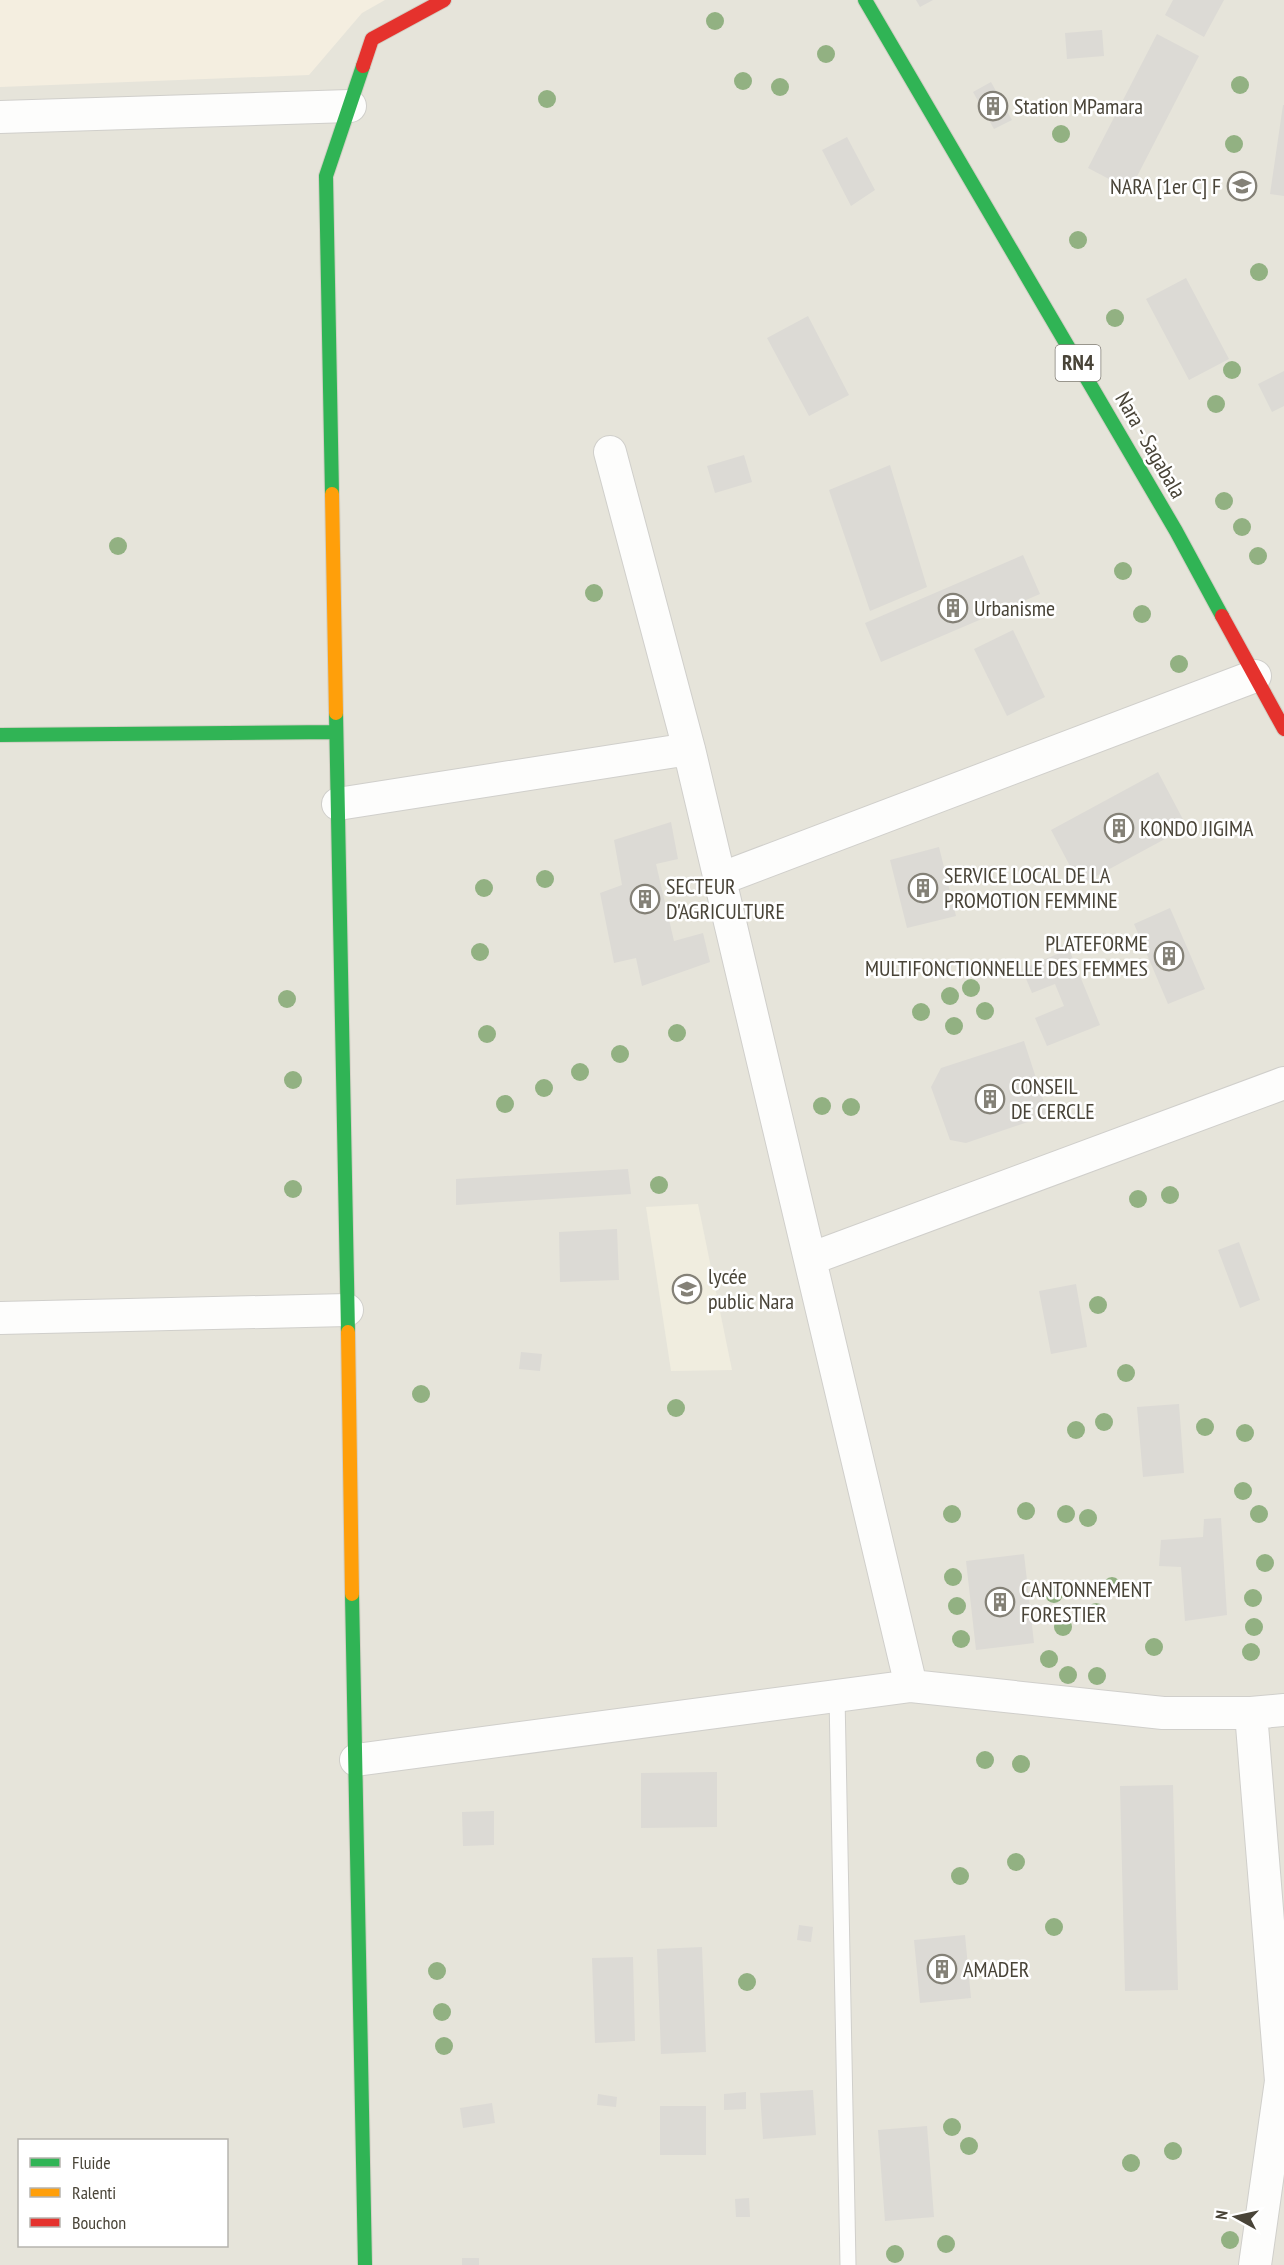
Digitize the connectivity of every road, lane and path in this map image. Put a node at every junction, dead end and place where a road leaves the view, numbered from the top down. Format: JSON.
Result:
{"nodes":[{"id":1,"x":444,"y":0,"type":"edge"},
{"id":2,"x":865,"y":0,"type":"edge"},
{"id":3,"x":350,"y":106,"type":"junction"},
{"id":4,"x":0,"y":117,"type":"edge"},
{"id":5,"x":610,"y":452,"type":"dead end"},
{"id":6,"x":1255,"y":676,"type":"junction"},
{"id":7,"x":1284,"y":729,"type":"edge"},
{"id":8,"x":336,"y":732,"type":"junction"},
{"id":9,"x":0,"y":735,"type":"edge"},
{"id":10,"x":689,"y":749,"type":"junction"},
{"id":11,"x":338,"y":804,"type":"junction"},
{"id":12,"x":720,"y":879,"type":"junction"},
{"id":13,"x":1284,"y":1083,"type":"edge"},
{"id":14,"x":810,"y":1259,"type":"junction"},
{"id":15,"x":347,"y":1310,"type":"junction"},
{"id":16,"x":0,"y":1318,"type":"edge"},
{"id":17,"x":911,"y":1686,"type":"junction"},
{"id":18,"x":837,"y":1696,"type":"junction"},
{"id":19,"x":1284,"y":1710,"type":"edge"},
{"id":20,"x":1251,"y":1713,"type":"junction"},
{"id":21,"x":356,"y":1760,"type":"junction"},
{"id":22,"x":1283,"y":2083,"type":"edge"},
{"id":23,"x":365,"y":2265,"type":"edge"},
{"id":24,"x":848,"y":2265,"type":"edge"},
{"id":25,"x":1255,"y":2265,"type":"edge"}],
"edges":[{"from":1,"to":3,"type":"street"},
{"from":2,"to":6,"type":"street","name":"Nara - Sagabala","number":"RN4"},
{"from":3,"to":4,"type":"street"},
{"from":3,"to":8,"type":"street"},
{"from":5,"to":10,"type":"street"},
{"from":6,"to":7,"type":"street","name":"Nara - Sagabala","number":"RN4"},
{"from":6,"to":12,"type":"street"},
{"from":8,"to":9,"type":"street"},
{"from":8,"to":11,"type":"street"},
{"from":10,"to":11,"type":"street"},
{"from":10,"to":12,"type":"street"},
{"from":11,"to":15,"type":"street"},
{"from":12,"to":14,"type":"street"},
{"from":13,"to":14,"type":"street"},
{"from":14,"to":17,"type":"street"},
{"from":15,"to":16,"type":"street"},
{"from":15,"to":21,"type":"street"},
{"from":17,"to":18,"type":"street"},
{"from":17,"to":20,"type":"street"},
{"from":18,"to":21,"type":"street"},
{"from":18,"to":24,"type":"lane"},
{"from":19,"to":20,"type":"street"},
{"from":20,"to":22,"type":"street"},
{"from":21,"to":23,"type":"street"},
{"from":22,"to":25,"type":"street"}]}
